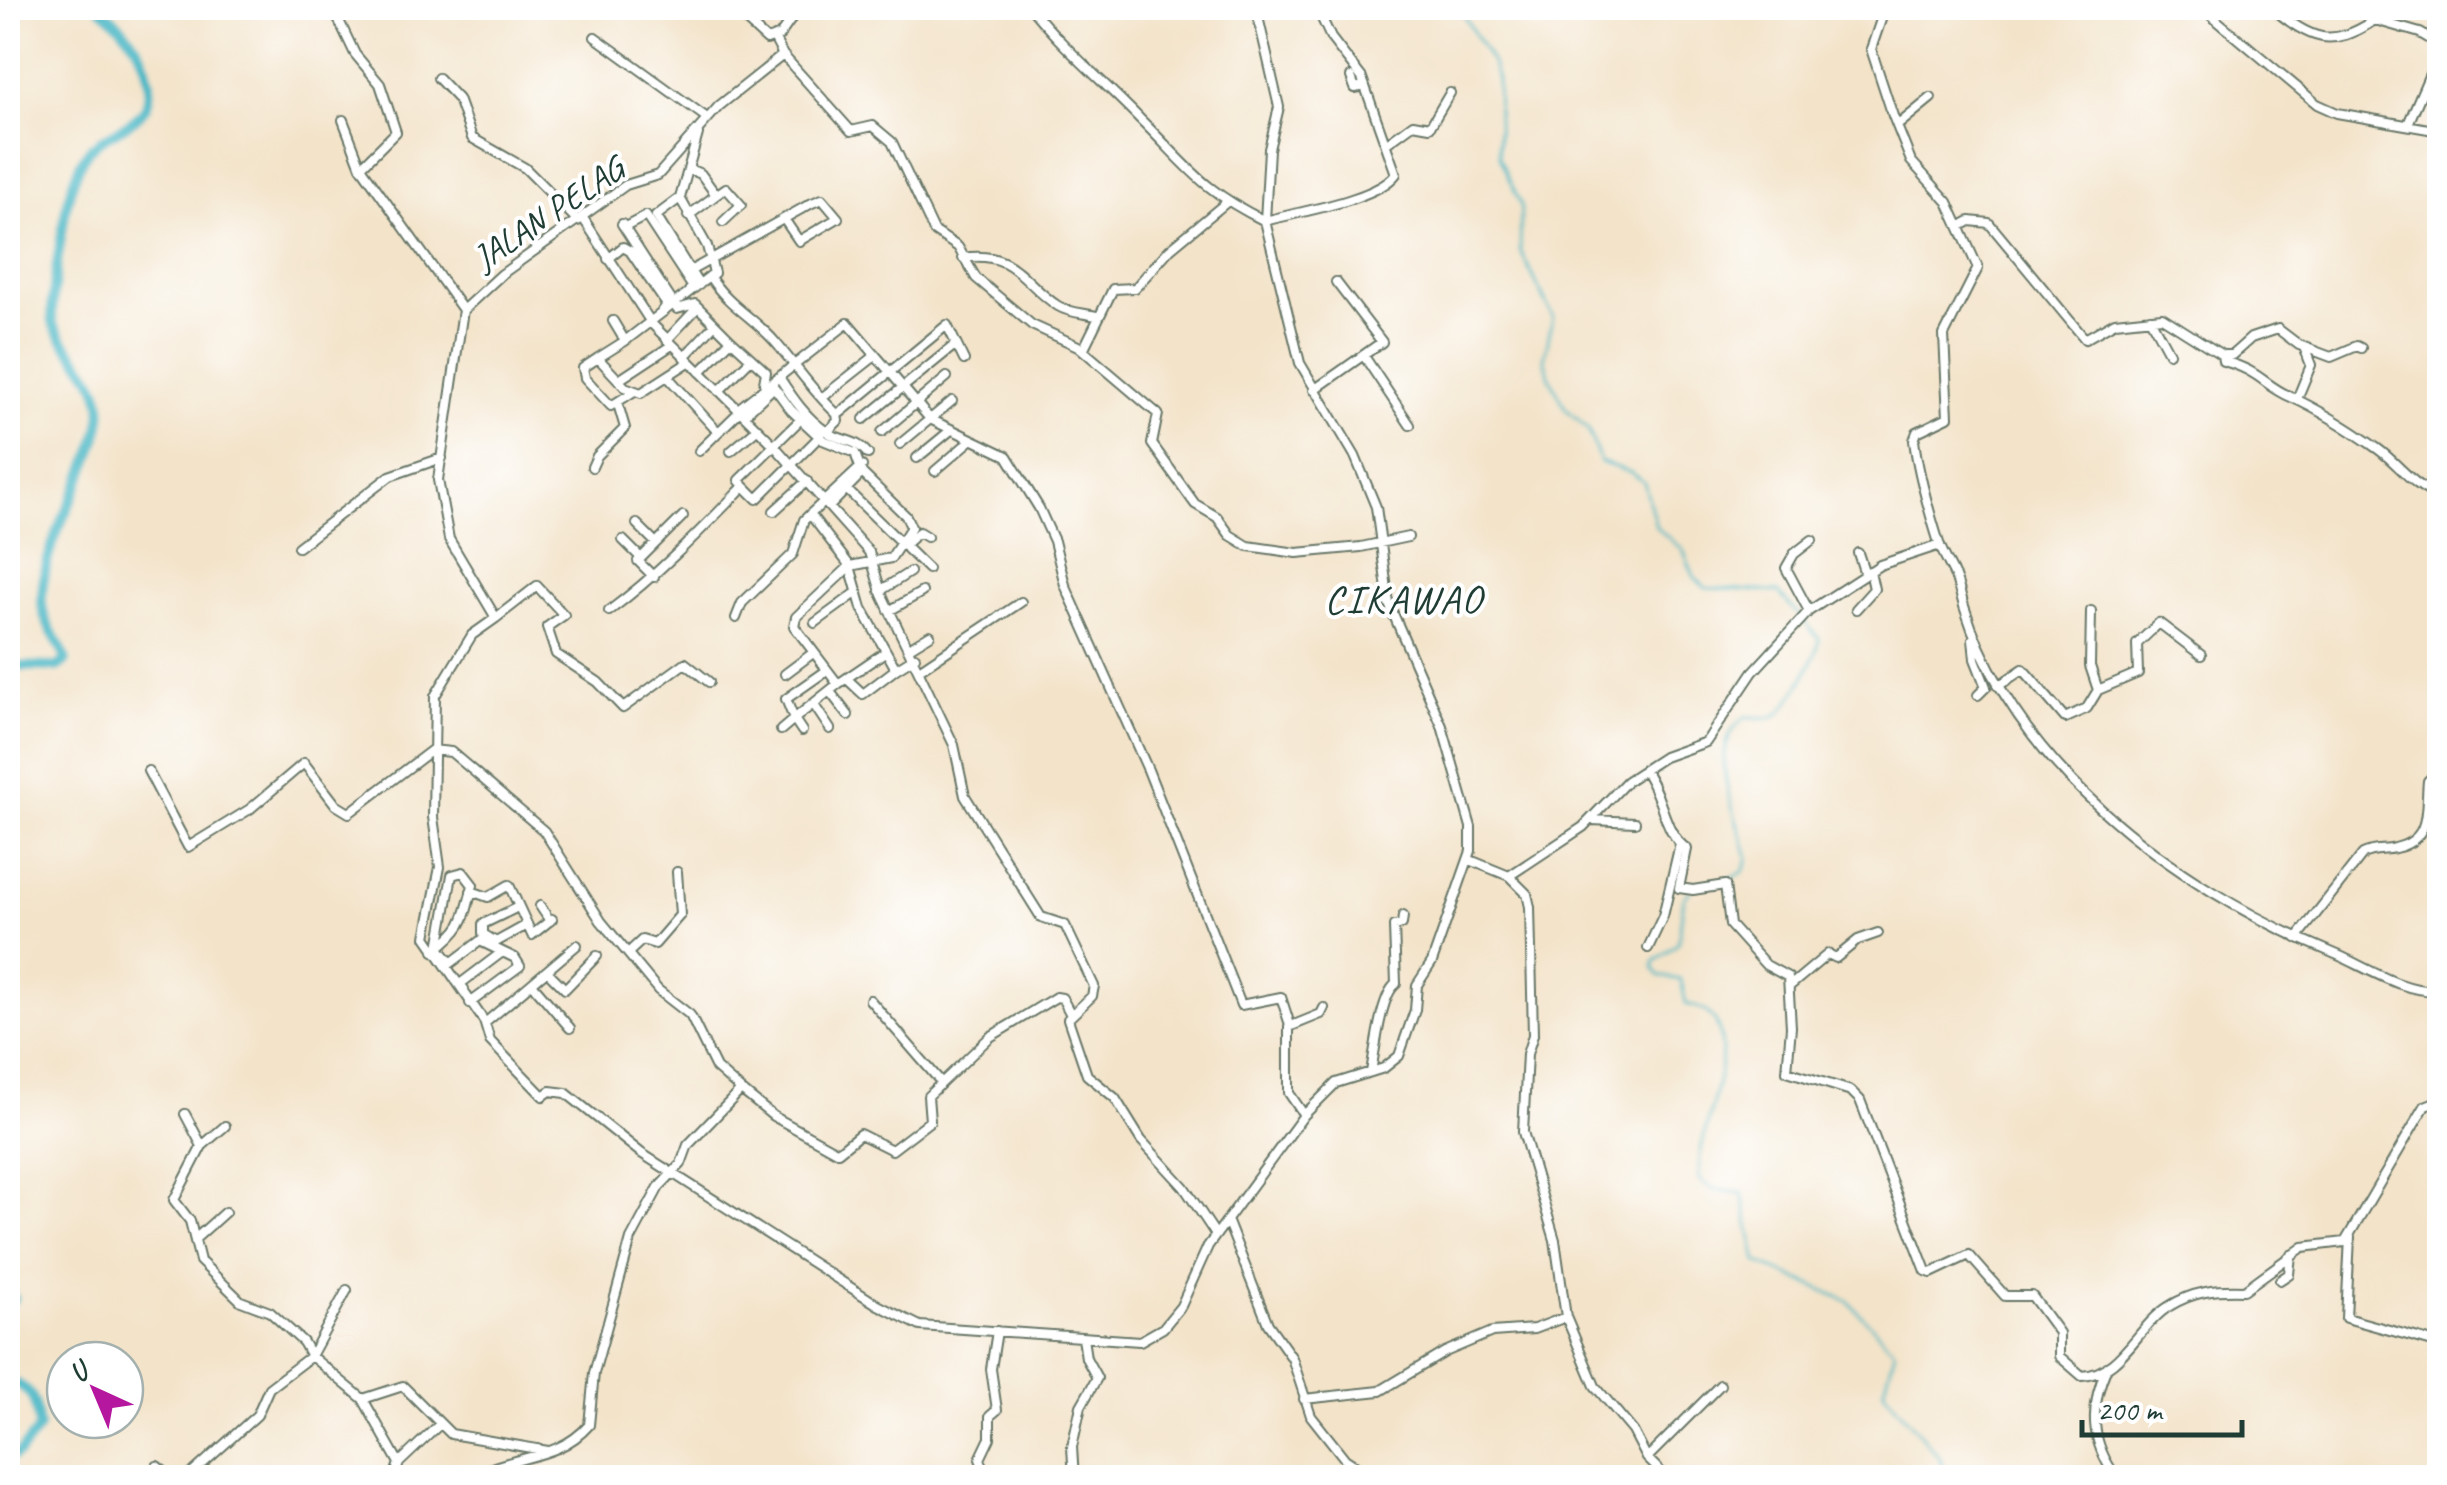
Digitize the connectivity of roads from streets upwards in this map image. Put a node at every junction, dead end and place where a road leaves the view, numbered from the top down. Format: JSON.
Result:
{"nodes":[{"id":1,"x":333,"y":8,"type":"edge"},
{"id":2,"x":732,"y":8,"type":"edge"},
{"id":3,"x":799,"y":8,"type":"edge"},
{"id":4,"x":1031,"y":8,"type":"edge"},
{"id":5,"x":1256,"y":8,"type":"edge"},
{"id":6,"x":1317,"y":8,"type":"edge"},
{"id":7,"x":1885,"y":8,"type":"edge"},
{"id":8,"x":2202,"y":8,"type":"edge"},
{"id":9,"x":2272,"y":8,"type":"edge"},
{"id":10,"x":595,"y":36,"type":"dead end"},
{"id":11,"x":775,"y":40,"type":"junction"},
{"id":12,"x":2440,"y":48,"type":"edge"},
{"id":13,"x":783,"y":55,"type":"junction"},
{"id":14,"x":1351,"y":77,"type":"dead end"},
{"id":15,"x":438,"y":78,"type":"dead end"},
{"id":16,"x":1365,"y":86,"type":"junction"},
{"id":17,"x":1450,"y":94,"type":"dead end"},
{"id":18,"x":1931,"y":98,"type":"dead end"},
{"id":19,"x":706,"y":118,"type":"junction"},
{"id":20,"x":343,"y":120,"type":"dead end"},
{"id":21,"x":2408,"y":124,"type":"junction"},
{"id":22,"x":1898,"y":125,"type":"junction"},
{"id":23,"x":699,"y":130,"type":"junction"},
{"id":24,"x":2440,"y":131,"type":"edge"},
{"id":25,"x":1388,"y":143,"type":"junction"},
{"id":26,"x":361,"y":167,"type":"junction"},
{"id":27,"x":689,"y":169,"type":"junction"},
{"id":28,"x":716,"y":195,"type":"junction"},
{"id":29,"x":680,"y":198,"type":"junction"},
{"id":30,"x":1228,"y":201,"type":"junction"},
{"id":31,"x":688,"y":216,"type":"junction"},
{"id":32,"x":784,"y":219,"type":"junction"},
{"id":33,"x":580,"y":220,"type":"junction"},
{"id":34,"x":1265,"y":221,"type":"junction"},
{"id":35,"x":723,"y":222,"type":"dead end"},
{"id":36,"x":1961,"y":226,"type":"junction"},
{"id":37,"x":711,"y":258,"type":"junction"},
{"id":38,"x":963,"y":258,"type":"junction"},
{"id":39,"x":608,"y":259,"type":"junction"},
{"id":40,"x":690,"y":271,"type":"junction"},
{"id":41,"x":710,"y":276,"type":"junction"},
{"id":42,"x":1336,"y":282,"type":"dead end"},
{"id":43,"x":699,"y":286,"type":"junction"},
{"id":44,"x":674,"y":304,"type":"junction"},
{"id":45,"x":698,"y":307,"type":"junction"},
{"id":46,"x":463,"y":310,"type":"junction"},
{"id":47,"x":1096,"y":316,"type":"junction"},
{"id":48,"x":2150,"y":318,"type":"junction"},
{"id":49,"x":613,"y":321,"type":"dead end"},
{"id":50,"x":651,"y":323,"type":"junction"},
{"id":51,"x":714,"y":324,"type":"junction"},
{"id":52,"x":731,"y":340,"type":"junction"},
{"id":53,"x":624,"y":341,"type":"junction"},
{"id":54,"x":669,"y":342,"type":"junction"},
{"id":55,"x":956,"y":344,"type":"junction"},
{"id":56,"x":2304,"y":347,"type":"junction"},
{"id":57,"x":2361,"y":348,"type":"dead end"},
{"id":58,"x":1083,"y":350,"type":"junction"},
{"id":59,"x":2169,"y":353,"type":"dead end"},
{"id":60,"x":2222,"y":355,"type":"junction"},
{"id":61,"x":875,"y":356,"type":"junction"},
{"id":62,"x":1364,"y":356,"type":"junction"},
{"id":63,"x":598,"y":358,"type":"junction"},
{"id":64,"x":750,"y":359,"type":"junction"},
{"id":65,"x":686,"y":360,"type":"junction"},
{"id":66,"x":964,"y":360,"type":"dead end"},
{"id":67,"x":794,"y":368,"type":"junction"},
{"id":68,"x":700,"y":372,"type":"junction"},
{"id":69,"x":888,"y":373,"type":"junction"},
{"id":70,"x":668,"y":377,"type":"junction"},
{"id":71,"x":778,"y":377,"type":"junction"},
{"id":72,"x":947,"y":378,"type":"dead end"},
{"id":73,"x":619,"y":380,"type":"junction"},
{"id":74,"x":901,"y":389,"type":"junction"},
{"id":75,"x":719,"y":390,"type":"junction"},
{"id":76,"x":1314,"y":390,"type":"junction"},
{"id":77,"x":632,"y":392,"type":"junction"},
{"id":78,"x":758,"y":392,"type":"junction"},
{"id":79,"x":824,"y":398,"type":"dead end"},
{"id":80,"x":2297,"y":400,"type":"junction"},
{"id":81,"x":952,"y":401,"type":"dead end"},
{"id":82,"x":618,"y":404,"type":"junction"},
{"id":83,"x":915,"y":404,"type":"junction"},
{"id":84,"x":740,"y":412,"type":"junction"},
{"id":85,"x":840,"y":412,"type":"dead end"},
{"id":86,"x":864,"y":419,"type":"dead end"},
{"id":87,"x":930,"y":419,"type":"junction"},
{"id":88,"x":800,"y":420,"type":"junction"},
{"id":89,"x":1410,"y":425,"type":"dead end"},
{"id":90,"x":758,"y":428,"type":"junction"},
{"id":91,"x":950,"y":430,"type":"junction"},
{"id":92,"x":718,"y":432,"type":"junction"},
{"id":93,"x":882,"y":432,"type":"dead end"},
{"id":94,"x":824,"y":434,"type":"junction"},
{"id":95,"x":970,"y":441,"type":"junction"},
{"id":96,"x":900,"y":444,"type":"dead end"},
{"id":97,"x":774,"y":446,"type":"junction"},
{"id":98,"x":700,"y":451,"type":"dead end"},
{"id":99,"x":732,"y":452,"type":"dead end"},
{"id":100,"x":868,"y":454,"type":"dead end"},
{"id":101,"x":442,"y":458,"type":"junction"},
{"id":102,"x":917,"y":458,"type":"dead end"},
{"id":103,"x":792,"y":465,"type":"junction"},
{"id":104,"x":592,"y":467,"type":"dead end"},
{"id":105,"x":862,"y":469,"type":"junction"},
{"id":106,"x":936,"y":470,"type":"dead end"},
{"id":107,"x":806,"y":482,"type":"junction"},
{"id":108,"x":744,"y":486,"type":"junction"},
{"id":109,"x":846,"y":489,"type":"junction"},
{"id":110,"x":2440,"y":496,"type":"edge"},
{"id":111,"x":826,"y":505,"type":"junction"},
{"id":112,"x":774,"y":511,"type":"dead end"},
{"id":113,"x":810,"y":514,"type":"junction"},
{"id":114,"x":684,"y":516,"type":"dead end"},
{"id":115,"x":637,"y":524,"type":"dead end"},
{"id":116,"x":927,"y":537,"type":"dead end"},
{"id":117,"x":1408,"y":537,"type":"dead end"},
{"id":118,"x":623,"y":540,"type":"dead end"},
{"id":119,"x":1812,"y":540,"type":"dead end"},
{"id":120,"x":656,"y":543,"type":"junction"},
{"id":121,"x":1382,"y":543,"type":"junction"},
{"id":122,"x":903,"y":544,"type":"junction"},
{"id":123,"x":1940,"y":546,"type":"junction"},
{"id":124,"x":298,"y":547,"type":"dead end"},
{"id":125,"x":1858,"y":553,"type":"dead end"},
{"id":126,"x":641,"y":558,"type":"junction"},
{"id":127,"x":873,"y":561,"type":"junction"},
{"id":128,"x":850,"y":566,"type":"junction"},
{"id":129,"x":928,"y":569,"type":"dead end"},
{"id":130,"x":910,"y":572,"type":"dead end"},
{"id":131,"x":1868,"y":572,"type":"junction"},
{"id":132,"x":654,"y":577,"type":"junction"},
{"id":133,"x":880,"y":591,"type":"junction"},
{"id":134,"x":922,"y":592,"type":"dead end"},
{"id":135,"x":856,"y":594,"type":"junction"},
{"id":136,"x":1020,"y":602,"type":"dead end"},
{"id":137,"x":1856,"y":608,"type":"dead end"},
{"id":138,"x":609,"y":611,"type":"dead end"},
{"id":139,"x":889,"y":611,"type":"junction"},
{"id":140,"x":1809,"y":611,"type":"junction"},
{"id":141,"x":2092,"y":611,"type":"dead end"},
{"id":142,"x":498,"y":617,"type":"junction"},
{"id":143,"x":736,"y":618,"type":"dead end"},
{"id":144,"x":815,"y":623,"type":"dead end"},
{"id":145,"x":506,"y":629,"type":"dead end"},
{"id":146,"x":930,"y":635,"type":"dead end"},
{"id":147,"x":1974,"y":635,"type":"junction"},
{"id":148,"x":910,"y":648,"type":"junction"},
{"id":149,"x":885,"y":652,"type":"junction"},
{"id":150,"x":812,"y":654,"type":"junction"},
{"id":151,"x":2201,"y":655,"type":"dead end"},
{"id":152,"x":914,"y":657,"type":"junction"},
{"id":153,"x":896,"y":669,"type":"junction"},
{"id":154,"x":919,"y":670,"type":"junction"},
{"id":155,"x":826,"y":671,"type":"junction"},
{"id":156,"x":785,"y":674,"type":"dead end"},
{"id":157,"x":847,"y":679,"type":"junction"},
{"id":158,"x":709,"y":682,"type":"dead end"},
{"id":159,"x":838,"y":684,"type":"junction"},
{"id":160,"x":1998,"y":686,"type":"junction"},
{"id":161,"x":2098,"y":690,"type":"junction"},
{"id":162,"x":831,"y":693,"type":"junction"},
{"id":163,"x":1978,"y":695,"type":"dead end"},
{"id":164,"x":814,"y":706,"type":"junction"},
{"id":165,"x":848,"y":715,"type":"dead end"},
{"id":166,"x":794,"y":719,"type":"junction"},
{"id":167,"x":830,"y":729,"type":"dead end"},
{"id":168,"x":782,"y":730,"type":"dead end"},
{"id":169,"x":802,"y":731,"type":"dead end"},
{"id":170,"x":432,"y":750,"type":"junction"},
{"id":171,"x":1644,"y":770,"type":"junction"},
{"id":172,"x":2440,"y":770,"type":"edge"},
{"id":173,"x":148,"y":771,"type":"dead end"},
{"id":174,"x":1592,"y":820,"type":"junction"},
{"id":175,"x":1635,"y":822,"type":"dead end"},
{"id":176,"x":1680,"y":844,"type":"junction"},
{"id":177,"x":1470,"y":860,"type":"junction"},
{"id":178,"x":677,"y":872,"type":"dead end"},
{"id":179,"x":1509,"y":876,"type":"junction"},
{"id":180,"x":471,"y":891,"type":"junction"},
{"id":181,"x":540,"y":906,"type":"dead end"},
{"id":182,"x":518,"y":907,"type":"junction"},
{"id":183,"x":1403,"y":916,"type":"dead end"},
{"id":184,"x":526,"y":926,"type":"junction"},
{"id":185,"x":1878,"y":934,"type":"dead end"},
{"id":186,"x":2297,"y":938,"type":"junction"},
{"id":187,"x":577,"y":945,"type":"dead end"},
{"id":188,"x":1648,"y":948,"type":"dead end"},
{"id":189,"x":437,"y":950,"type":"junction"},
{"id":190,"x":501,"y":952,"type":"junction"},
{"id":191,"x":628,"y":952,"type":"junction"},
{"id":192,"x":597,"y":956,"type":"dead end"},
{"id":193,"x":549,"y":973,"type":"junction"},
{"id":194,"x":533,"y":985,"type":"junction"},
{"id":195,"x":1791,"y":985,"type":"junction"},
{"id":196,"x":2440,"y":990,"type":"edge"},
{"id":197,"x":870,"y":1000,"type":"dead end"},
{"id":198,"x":472,"y":1002,"type":"junction"},
{"id":199,"x":1324,"y":1008,"type":"dead end"},
{"id":200,"x":1070,"y":1013,"type":"junction"},
{"id":201,"x":485,"y":1023,"type":"junction"},
{"id":202,"x":1290,"y":1025,"type":"junction"},
{"id":203,"x":570,"y":1028,"type":"dead end"},
{"id":204,"x":1371,"y":1072,"type":"junction"},
{"id":205,"x":941,"y":1082,"type":"junction"},
{"id":206,"x":741,"y":1090,"type":"junction"},
{"id":207,"x":2440,"y":1100,"type":"edge"},
{"id":208,"x":185,"y":1114,"type":"dead end"},
{"id":209,"x":1304,"y":1115,"type":"junction"},
{"id":210,"x":225,"y":1126,"type":"dead end"},
{"id":211,"x":202,"y":1146,"type":"junction"},
{"id":212,"x":673,"y":1172,"type":"junction"},
{"id":213,"x":225,"y":1212,"type":"dead end"},
{"id":214,"x":1227,"y":1220,"type":"junction"},
{"id":215,"x":1216,"y":1235,"type":"junction"},
{"id":216,"x":2350,"y":1237,"type":"junction"},
{"id":217,"x":194,"y":1239,"type":"junction"},
{"id":218,"x":2291,"y":1256,"type":"junction"},
{"id":219,"x":2280,"y":1280,"type":"dead end"},
{"id":220,"x":347,"y":1290,"type":"dead end"},
{"id":221,"x":1566,"y":1317,"type":"junction"},
{"id":222,"x":997,"y":1332,"type":"junction"},
{"id":223,"x":1083,"y":1338,"type":"junction"},
{"id":224,"x":2440,"y":1344,"type":"edge"},
{"id":225,"x":311,"y":1356,"type":"junction"},
{"id":226,"x":2107,"y":1367,"type":"junction"},
{"id":227,"x":1720,"y":1385,"type":"dead end"},
{"id":228,"x":364,"y":1399,"type":"junction"},
{"id":229,"x":1304,"y":1399,"type":"junction"},
{"id":230,"x":440,"y":1424,"type":"junction"},
{"id":231,"x":548,"y":1450,"type":"junction"},
{"id":232,"x":1647,"y":1458,"type":"junction"},
{"id":233,"x":398,"y":1462,"type":"junction"},
{"id":234,"x":158,"y":1466,"type":"dead end"},
{"id":235,"x":2111,"y":1475,"type":"edge"},
{"id":236,"x":172,"y":1478,"type":"edge"},
{"id":237,"x":187,"y":1478,"type":"edge"},
{"id":238,"x":394,"y":1478,"type":"edge"},
{"id":239,"x":473,"y":1478,"type":"edge"},
{"id":240,"x":988,"y":1478,"type":"edge"},
{"id":241,"x":1074,"y":1478,"type":"edge"},
{"id":242,"x":1374,"y":1478,"type":"edge"},
{"id":243,"x":1667,"y":1478,"type":"edge"}],
"edges":[{"from":1,"to":26,"type":"street"},
{"from":2,"to":11,"type":"street"},
{"from":3,"to":11,"type":"street"},
{"from":4,"to":30,"type":"street"},
{"from":5,"to":34,"type":"street"},
{"from":6,"to":16,"type":"street"},
{"from":7,"to":22,"type":"street"},
{"from":8,"to":21,"type":"street"},
{"from":9,"to":12,"type":"street"},
{"from":10,"to":19,"type":"street"},
{"from":11,"to":13,"type":"street"},
{"from":12,"to":21,"type":"street"},
{"from":13,"to":19,"type":"street","name":"JALAN PELAG"},
{"from":13,"to":38,"type":"street"},
{"from":14,"to":16,"type":"street"},
{"from":15,"to":33,"type":"street"},
{"from":16,"to":25,"type":"street"},
{"from":17,"to":25,"type":"street"},
{"from":18,"to":22,"type":"street"},
{"from":19,"to":23,"type":"street","name":"JALAN PELAG"},
{"from":20,"to":26,"type":"street"},
{"from":21,"to":24,"type":"street"},
{"from":22,"to":36,"type":"street"},
{"from":23,"to":27,"type":"street"},
{"from":23,"to":33,"type":"street","name":"JALAN PELAG"},
{"from":25,"to":34,"type":"street"},
{"from":26,"to":46,"type":"street"},
{"from":27,"to":28,"type":"street"},
{"from":27,"to":29,"type":"street"},
{"from":28,"to":31,"type":"street"},
{"from":28,"to":35,"type":"street"},
{"from":29,"to":31,"type":"street"},
{"from":29,"to":40,"type":"street"},
{"from":30,"to":34,"type":"street"},
{"from":30,"to":47,"type":"street"},
{"from":31,"to":37,"type":"street"},
{"from":32,"to":32,"type":"street"},
{"from":32,"to":37,"type":"street"},
{"from":33,"to":39,"type":"street"},
{"from":33,"to":46,"type":"street","name":"JALAN PELAG"},
{"from":34,"to":76,"type":"street"},
{"from":36,"to":48,"type":"street"},
{"from":36,"to":123,"type":"street"},
{"from":37,"to":40,"type":"street"},
{"from":37,"to":41,"type":"street"},
{"from":38,"to":47,"type":"street"},
{"from":38,"to":58,"type":"street"},
{"from":39,"to":50,"type":"street"},
{"from":39,"to":50,"type":"street"},
{"from":40,"to":43,"type":"street"},
{"from":41,"to":43,"type":"street"},
{"from":41,"to":67,"type":"street"},
{"from":42,"to":62,"type":"street"},
{"from":43,"to":44,"type":"street"},
{"from":44,"to":44,"type":"street"},
{"from":44,"to":45,"type":"street"},
{"from":44,"to":50,"type":"street"},
{"from":45,"to":51,"type":"street"},
{"from":45,"to":54,"type":"street"},
{"from":46,"to":101,"type":"street","name":"JALAN PELAG"},
{"from":47,"to":58,"type":"street"},
{"from":48,"to":59,"type":"street"},
{"from":48,"to":60,"type":"street"},
{"from":49,"to":53,"type":"street"},
{"from":50,"to":53,"type":"street"},
{"from":50,"to":54,"type":"street"},
{"from":51,"to":52,"type":"street"},
{"from":51,"to":65,"type":"street"},
{"from":52,"to":64,"type":"street"},
{"from":52,"to":68,"type":"street"},
{"from":53,"to":63,"type":"street"},
{"from":54,"to":65,"type":"street"},
{"from":54,"to":73,"type":"street"},
{"from":55,"to":66,"type":"street"},
{"from":55,"to":69,"type":"street"},
{"from":55,"to":74,"type":"street"},
{"from":56,"to":57,"type":"street"},
{"from":56,"to":60,"type":"street"},
{"from":56,"to":80,"type":"street"},
{"from":58,"to":121,"type":"street"},
{"from":60,"to":80,"type":"street"},
{"from":61,"to":67,"type":"street"},
{"from":61,"to":69,"type":"street"},
{"from":61,"to":79,"type":"street"},
{"from":62,"to":76,"type":"street"},
{"from":62,"to":89,"type":"street"},
{"from":63,"to":73,"type":"street"},
{"from":63,"to":82,"type":"street"},
{"from":64,"to":75,"type":"street"},
{"from":64,"to":78,"type":"street"},
{"from":65,"to":68,"type":"street"},
{"from":65,"to":70,"type":"street"},
{"from":67,"to":71,"type":"street"},
{"from":67,"to":94,"type":"street"},
{"from":68,"to":75,"type":"street"},
{"from":69,"to":74,"type":"street"},
{"from":69,"to":85,"type":"street"},
{"from":70,"to":77,"type":"street"},
{"from":70,"to":92,"type":"street"},
{"from":71,"to":78,"type":"street"},
{"from":71,"to":94,"type":"street"},
{"from":72,"to":83,"type":"street"},
{"from":73,"to":77,"type":"street"},
{"from":74,"to":83,"type":"street"},
{"from":74,"to":86,"type":"street"},
{"from":75,"to":84,"type":"street"},
{"from":76,"to":121,"type":"street"},
{"from":77,"to":82,"type":"street"},
{"from":78,"to":84,"type":"street"},
{"from":80,"to":110,"type":"street"},
{"from":81,"to":87,"type":"street"},
{"from":82,"to":104,"type":"street"},
{"from":83,"to":87,"type":"street"},
{"from":83,"to":93,"type":"street"},
{"from":84,"to":88,"type":"street"},
{"from":84,"to":90,"type":"street"},
{"from":84,"to":92,"type":"street"},
{"from":87,"to":91,"type":"street"},
{"from":87,"to":96,"type":"street"},
{"from":88,"to":94,"type":"street"},
{"from":88,"to":97,"type":"street"},
{"from":90,"to":97,"type":"street"},
{"from":90,"to":99,"type":"street"},
{"from":91,"to":95,"type":"street"},
{"from":91,"to":102,"type":"street"},
{"from":92,"to":98,"type":"street"},
{"from":94,"to":100,"type":"street"},
{"from":94,"to":103,"type":"street"},
{"from":94,"to":105,"type":"street"},
{"from":95,"to":106,"type":"street"},
{"from":95,"to":202,"type":"street"},
{"from":97,"to":103,"type":"street"},
{"from":97,"to":108,"type":"street"},
{"from":101,"to":124,"type":"street"},
{"from":101,"to":142,"type":"street","name":"JALAN PELAG"},
{"from":103,"to":107,"type":"street"},
{"from":103,"to":108,"type":"street"},
{"from":105,"to":109,"type":"street"},
{"from":105,"to":111,"type":"street"},
{"from":105,"to":122,"type":"street"},
{"from":107,"to":111,"type":"street"},
{"from":107,"to":112,"type":"street"},
{"from":108,"to":132,"type":"street"},
{"from":109,"to":111,"type":"street"},
{"from":109,"to":122,"type":"street"},
{"from":111,"to":113,"type":"street"},
{"from":111,"to":127,"type":"street"},
{"from":113,"to":128,"type":"street"},
{"from":113,"to":143,"type":"street"},
{"from":114,"to":120,"type":"street"},
{"from":115,"to":120,"type":"street"},
{"from":116,"to":122,"type":"street"},
{"from":117,"to":121,"type":"street"},
{"from":118,"to":126,"type":"street"},
{"from":119,"to":140,"type":"street"},
{"from":120,"to":126,"type":"street"},
{"from":121,"to":177,"type":"street"},
{"from":122,"to":127,"type":"street"},
{"from":122,"to":129,"type":"street"},
{"from":123,"to":131,"type":"street"},
{"from":123,"to":147,"type":"street"},
{"from":125,"to":131,"type":"street"},
{"from":126,"to":132,"type":"street"},
{"from":127,"to":128,"type":"street"},
{"from":127,"to":133,"type":"street"},
{"from":128,"to":135,"type":"street"},
{"from":128,"to":150,"type":"street"},
{"from":130,"to":133,"type":"street"},
{"from":131,"to":137,"type":"street"},
{"from":131,"to":140,"type":"street"},
{"from":132,"to":138,"type":"street"},
{"from":133,"to":139,"type":"street"},
{"from":134,"to":139,"type":"street"},
{"from":135,"to":144,"type":"street"},
{"from":135,"to":149,"type":"street"},
{"from":136,"to":154,"type":"street"},
{"from":139,"to":148,"type":"street"},
{"from":140,"to":171,"type":"street"},
{"from":141,"to":161,"type":"street"},
{"from":142,"to":145,"type":"street","name":"JALAN PELAG"},
{"from":142,"to":158,"type":"street"},
{"from":142,"to":170,"type":"street"},
{"from":146,"to":148,"type":"street"},
{"from":147,"to":160,"type":"street"},
{"from":147,"to":163,"type":"street"},
{"from":148,"to":152,"type":"street"},
{"from":149,"to":153,"type":"street"},
{"from":149,"to":157,"type":"street"},
{"from":150,"to":155,"type":"street"},
{"from":150,"to":156,"type":"street"},
{"from":151,"to":161,"type":"street"},
{"from":152,"to":153,"type":"street"},
{"from":152,"to":154,"type":"street"},
{"from":153,"to":157,"type":"street"},
{"from":154,"to":200,"type":"street"},
{"from":155,"to":159,"type":"street"},
{"from":155,"to":166,"type":"street"},
{"from":157,"to":159,"type":"street"},
{"from":159,"to":162,"type":"street"},
{"from":160,"to":161,"type":"street"},
{"from":160,"to":186,"type":"street"},
{"from":162,"to":164,"type":"street"},
{"from":162,"to":165,"type":"street"},
{"from":164,"to":166,"type":"street"},
{"from":164,"to":167,"type":"street"},
{"from":166,"to":168,"type":"street"},
{"from":166,"to":169,"type":"street"},
{"from":170,"to":173,"type":"street"},
{"from":170,"to":189,"type":"street"},
{"from":170,"to":191,"type":"street"},
{"from":171,"to":174,"type":"street"},
{"from":171,"to":176,"type":"street"},
{"from":172,"to":186,"type":"street"},
{"from":174,"to":175,"type":"street"},
{"from":174,"to":179,"type":"street"},
{"from":176,"to":188,"type":"street"},
{"from":176,"to":195,"type":"street"},
{"from":177,"to":179,"type":"street"},
{"from":177,"to":204,"type":"street"},
{"from":178,"to":191,"type":"street"},
{"from":179,"to":221,"type":"street"},
{"from":180,"to":182,"type":"street"},
{"from":180,"to":189,"type":"street"},
{"from":180,"to":189,"type":"street"},
{"from":181,"to":184,"type":"street"},
{"from":182,"to":184,"type":"street"},
{"from":182,"to":184,"type":"street"},
{"from":183,"to":204,"type":"street"},
{"from":185,"to":195,"type":"street"},
{"from":186,"to":196,"type":"street"},
{"from":187,"to":193,"type":"street"},
{"from":189,"to":190,"type":"street"},
{"from":189,"to":198,"type":"street"},
{"from":190,"to":198,"type":"street"},
{"from":190,"to":198,"type":"street"},
{"from":191,"to":206,"type":"street"},
{"from":192,"to":193,"type":"street"},
{"from":193,"to":194,"type":"street"},
{"from":194,"to":201,"type":"street"},
{"from":194,"to":203,"type":"street"},
{"from":195,"to":226,"type":"street"},
{"from":197,"to":205,"type":"street"},
{"from":198,"to":201,"type":"street"},
{"from":199,"to":202,"type":"street"},
{"from":200,"to":205,"type":"street"},
{"from":200,"to":215,"type":"street"},
{"from":201,"to":212,"type":"street"},
{"from":202,"to":209,"type":"street"},
{"from":204,"to":209,"type":"street"},
{"from":205,"to":206,"type":"street"},
{"from":206,"to":212,"type":"street"},
{"from":207,"to":216,"type":"street"},
{"from":208,"to":211,"type":"street"},
{"from":209,"to":214,"type":"street"},
{"from":210,"to":211,"type":"street"},
{"from":211,"to":217,"type":"street"},
{"from":212,"to":222,"type":"street"},
{"from":212,"to":231,"type":"street"},
{"from":213,"to":217,"type":"street"},
{"from":214,"to":215,"type":"street"},
{"from":214,"to":229,"type":"street"},
{"from":215,"to":223,"type":"street"},
{"from":216,"to":218,"type":"street"},
{"from":216,"to":224,"type":"street"},
{"from":217,"to":225,"type":"street"},
{"from":218,"to":219,"type":"street"},
{"from":218,"to":226,"type":"street"},
{"from":220,"to":225,"type":"street"},
{"from":221,"to":229,"type":"street"},
{"from":221,"to":232,"type":"street"},
{"from":222,"to":223,"type":"street"},
{"from":222,"to":240,"type":"street"},
{"from":223,"to":241,"type":"street"},
{"from":225,"to":228,"type":"street"},
{"from":225,"to":237,"type":"street"},
{"from":226,"to":235,"type":"street"},
{"from":227,"to":232,"type":"street"},
{"from":228,"to":230,"type":"street"},
{"from":228,"to":233,"type":"street"},
{"from":229,"to":242,"type":"street"},
{"from":230,"to":231,"type":"street"},
{"from":230,"to":233,"type":"street"},
{"from":231,"to":239,"type":"street"},
{"from":232,"to":243,"type":"street"},
{"from":233,"to":238,"type":"street"},
{"from":234,"to":236,"type":"street"}]}
